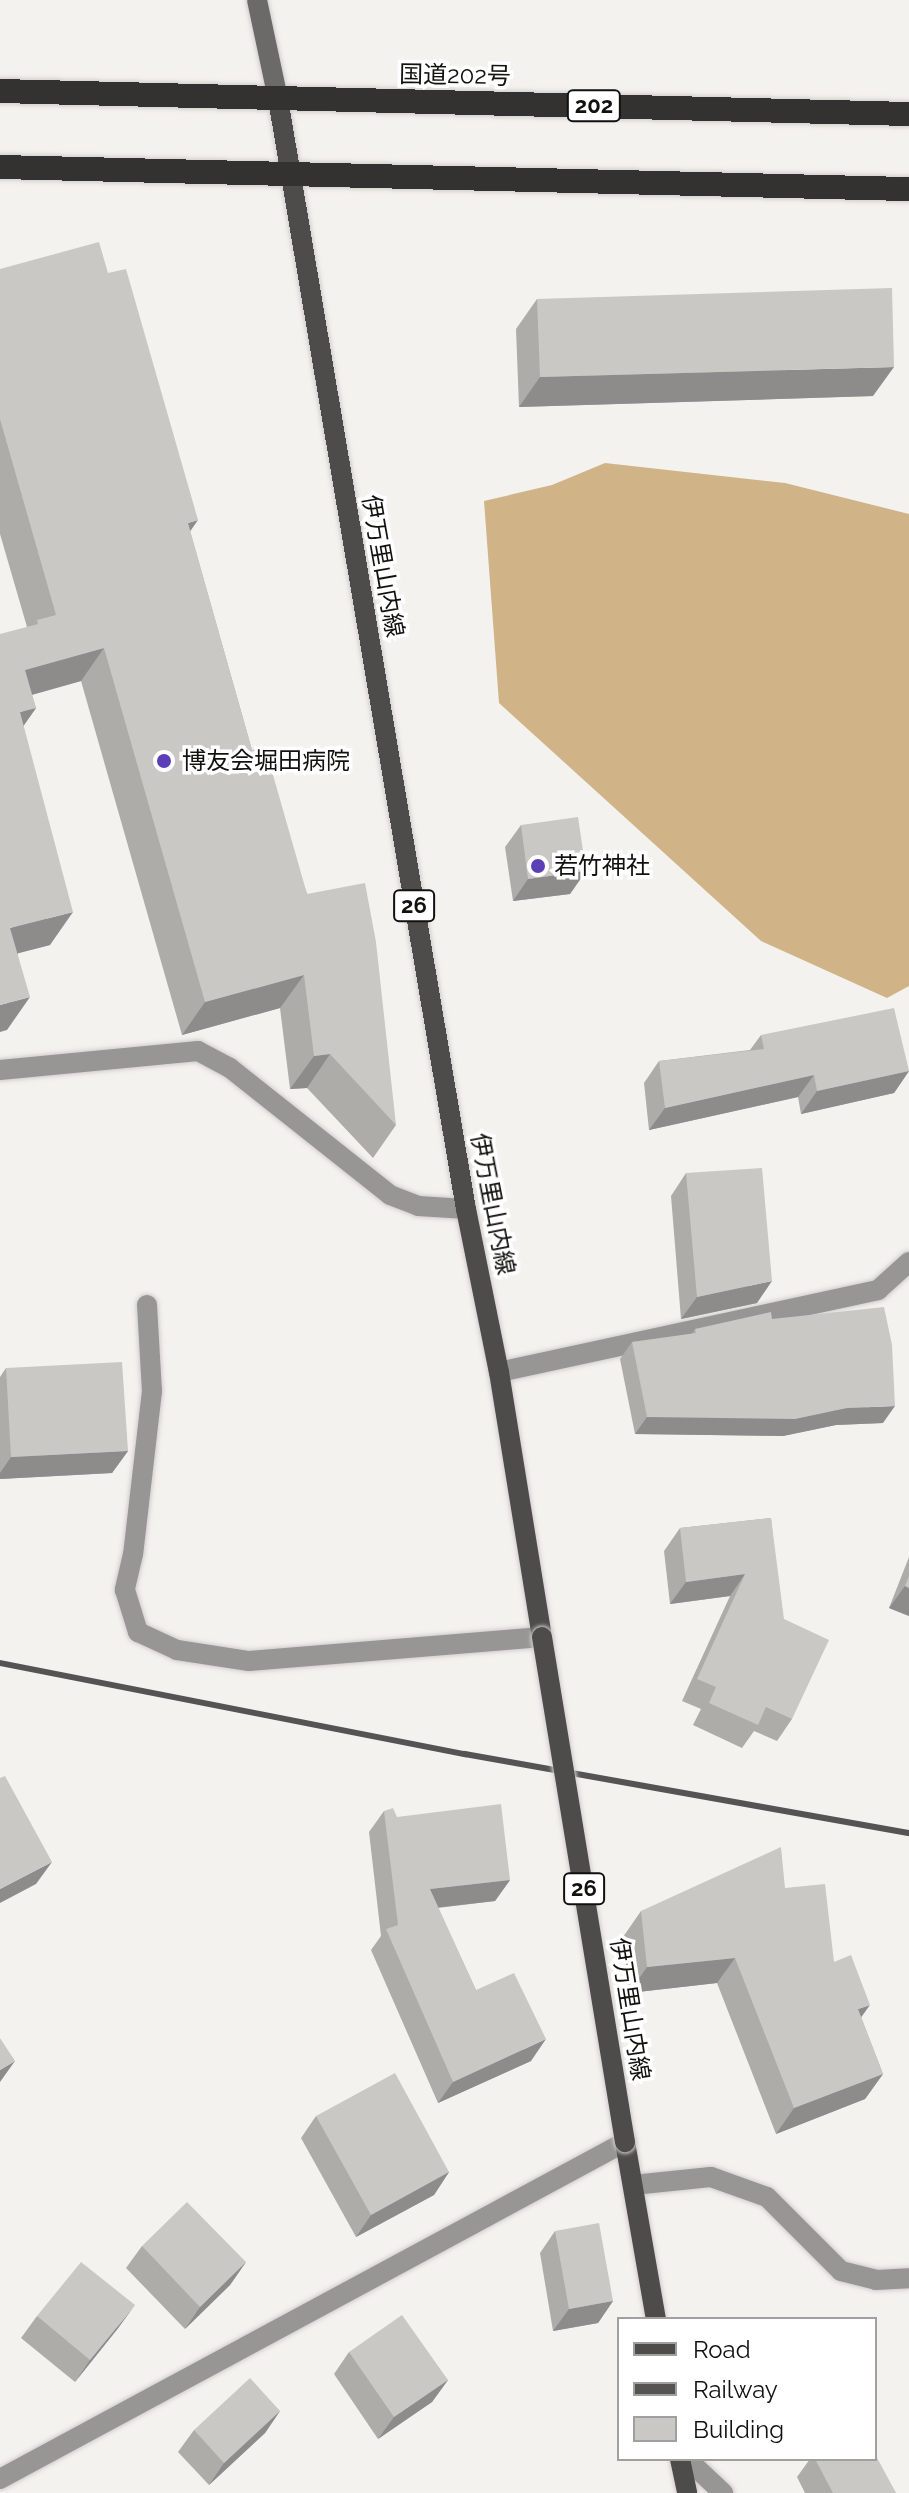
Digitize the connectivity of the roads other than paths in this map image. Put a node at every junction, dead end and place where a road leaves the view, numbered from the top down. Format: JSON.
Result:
{"nodes":[{"id":1,"x":257,"y":0,"type":"edge"},
{"id":2,"x":0,"y":91,"type":"edge"},
{"id":3,"x":278,"y":99,"type":"junction"},
{"id":4,"x":909,"y":114,"type":"edge"},
{"id":5,"x":0,"y":167,"type":"edge"},
{"id":6,"x":291,"y":175,"type":"junction"},
{"id":7,"x":909,"y":189,"type":"edge"},
{"id":8,"x":0,"y":1070,"type":"edge"},
{"id":9,"x":466,"y":1209,"type":"junction"},
{"id":10,"x":909,"y":1262,"type":"edge"},
{"id":11,"x":147,"y":1305,"type":"dead end"},
{"id":12,"x":499,"y":1372,"type":"junction"},
{"id":13,"x":542,"y":1637,"type":"junction"},
{"id":14,"x":625,"y":2142,"type":"junction"},
{"id":15,"x":633,"y":2185,"type":"junction"},
{"id":16,"x":909,"y":2278,"type":"edge"},
{"id":17,"x":656,"y":2317,"type":"edge"},
{"id":18,"x":680,"y":2461,"type":"edge"},
{"id":19,"x":689,"y":2461,"type":"edge"},
{"id":20,"x":0,"y":2479,"type":"edge"},
{"id":21,"x":687,"y":2493,"type":"edge"},
{"id":22,"x":723,"y":2493,"type":"edge"}],
"edges":[{"from":1,"to":3,"type":"street"},
{"from":2,"to":3,"type":"highway","name":"国道202号","number":"202"},
{"from":3,"to":4,"type":"highway","name":"国道202号","number":"202"},
{"from":3,"to":6,"type":"main road","name":"伊万里山内線","number":"26"},
{"from":5,"to":6,"type":"highway"},
{"from":6,"to":7,"type":"highway"},
{"from":6,"to":9,"type":"main road","name":"伊万里山内線","number":"26"},
{"from":8,"to":9,"type":"street"},
{"from":9,"to":12,"type":"main road","name":"伊万里山内線","number":"26"},
{"from":10,"to":12,"type":"street"},
{"from":11,"to":13,"type":"street"},
{"from":12,"to":13,"type":"main road","name":"伊万里山内線","number":"26"},
{"from":13,"to":14,"type":"main road","name":"伊万里山内線","number":"26","bridge":true},
{"from":14,"to":15,"type":"main road","name":"伊万里山内線","number":"26"},
{"from":14,"to":20,"type":"street"},
{"from":15,"to":16,"type":"street"},
{"from":15,"to":17,"type":"main road","name":"伊万里山内線","number":"26"},
{"from":18,"to":21,"type":"main road"},
{"from":19,"to":22,"type":"street"}]}
